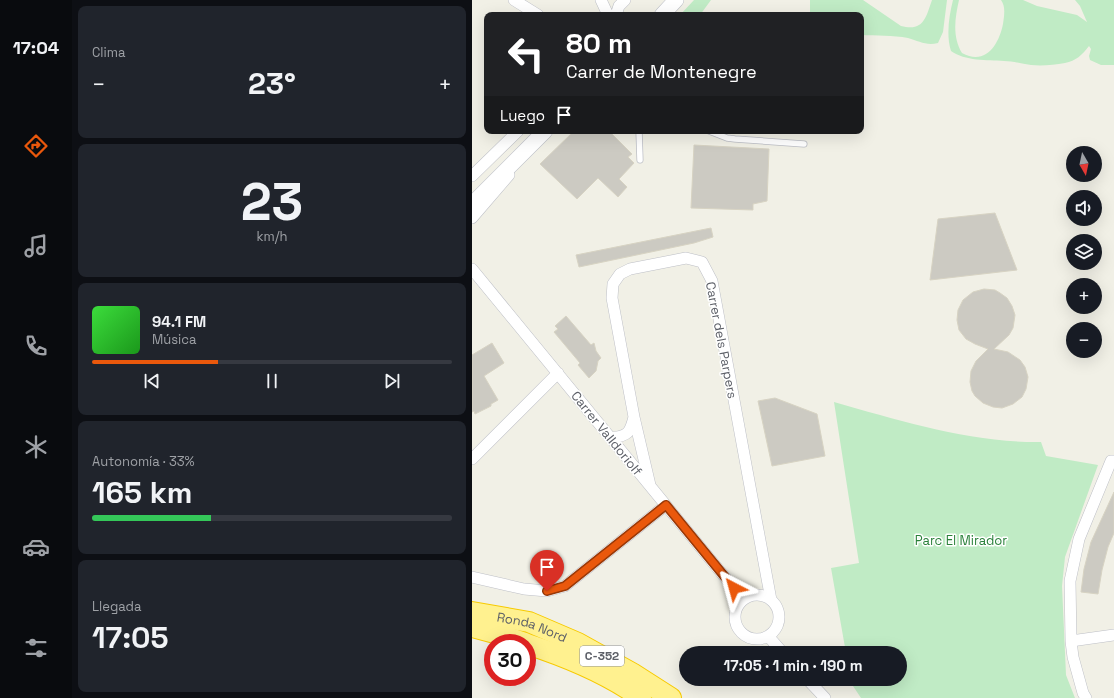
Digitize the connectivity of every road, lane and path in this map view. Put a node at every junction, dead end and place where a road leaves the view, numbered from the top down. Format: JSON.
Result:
{"nodes":[{"id":1,"x":514,"y":0,"type":"edge"},
{"id":2,"x":601,"y":0,"type":"edge"},
{"id":3,"x":625,"y":0,"type":"edge"},
{"id":4,"x":676,"y":0,"type":"edge"},
{"id":5,"x":533,"y":12,"type":"edge"},
{"id":6,"x":607,"y":12,"type":"edge"},
{"id":7,"x":617,"y":12,"type":"edge"},
{"id":8,"x":665,"y":12,"type":"edge"},
{"id":9,"x":515,"y":134,"type":"edge"},
{"id":10,"x":542,"y":134,"type":"edge"},
{"id":11,"x":639,"y":134,"type":"edge"},
{"id":12,"x":717,"y":134,"type":"edge"},
{"id":13,"x":804,"y":144,"type":"dead end"},
{"id":14,"x":529,"y":147,"type":"junction"},
{"id":15,"x":640,"y":160,"type":"dead end"},
{"id":16,"x":472,"y":176,"type":"edge"},
{"id":17,"x":472,"y":204,"type":"edge"},
{"id":18,"x":472,"y":218,"type":"edge"},
{"id":19,"x":472,"y":268,"type":"edge"},
{"id":20,"x":558,"y":373,"type":"junction"},
{"id":21,"x":634,"y":417,"type":"junction"},
{"id":22,"x":611,"y":438,"type":"junction"},
{"id":23,"x":472,"y":459,"type":"edge"},
{"id":24,"x":1113,"y":461,"type":"edge"},
{"id":25,"x":650,"y":485,"type":"junction"},
{"id":26,"x":666,"y":505,"type":"junction"},
{"id":27,"x":472,"y":577,"type":"edge"},
{"id":28,"x":742,"y":598,"type":"junction"},
{"id":29,"x":771,"y":600,"type":"junction"},
{"id":30,"x":472,"y":602,"type":"edge"},
{"id":31,"x":472,"y":612,"type":"edge"},
{"id":32,"x":529,"y":622,"type":"junction"},
{"id":33,"x":472,"y":628,"type":"edge"},
{"id":34,"x":472,"y":632,"type":"edge"},
{"id":35,"x":496,"y":633,"type":"junction"},
{"id":36,"x":499,"y":634,"type":"edge"},
{"id":37,"x":1114,"y":635,"type":"edge"},
{"id":38,"x":768,"y":636,"type":"junction"},
{"id":39,"x":1071,"y":641,"type":"junction"},
{"id":40,"x":777,"y":646,"type":"edge"},
{"id":41,"x":536,"y":647,"type":"edge"},
{"id":42,"x":814,"y":686,"type":"edge"},
{"id":43,"x":641,"y":698,"type":"edge"},
{"id":44,"x":671,"y":698,"type":"edge"},
{"id":45,"x":825,"y":698,"type":"edge"},
{"id":46,"x":1086,"y":698,"type":"edge"}],
"edges":[{"from":1,"to":5,"type":"street"},
{"from":2,"to":6,"type":"street"},
{"from":3,"to":7,"type":"street"},
{"from":4,"to":8,"type":"street"},
{"from":9,"to":16,"type":"street"},
{"from":10,"to":14,"type":"street"},
{"from":11,"to":15,"type":"lane"},
{"from":12,"to":13,"type":"lane"},
{"from":14,"to":17,"type":"street"},
{"from":14,"to":18,"type":"street"},
{"from":19,"to":20,"type":"street","name":"Carrer Valldoriolf"},
{"from":20,"to":22,"type":"street","name":"Carrer Valldoriolf"},
{"from":20,"to":23,"type":"street"},
{"from":21,"to":22,"type":"street"},
{"from":21,"to":25,"type":"street","name":"Carrer dels Parpers"},
{"from":21,"to":29,"type":"street","name":"Carrer dels Parpers"},
{"from":22,"to":25,"type":"street","name":"Carrer Valldoriolf"},
{"from":24,"to":39,"type":"street"},
{"from":25,"to":26,"type":"street","name":"Carrer Valldoriolf"},
{"from":26,"to":27,"type":"street"},
{"from":26,"to":28,"type":"street","name":"Carrer Valldoriolf"},
{"from":28,"to":29,"type":"street"},
{"from":28,"to":38,"type":"street"},
{"from":29,"to":38,"type":"street"},
{"from":30,"to":32,"type":"highway"},
{"from":31,"to":32,"type":"highway","name":"Ronda Nord","number":"C-352"},
{"from":32,"to":44,"type":"highway","name":"Ronda Nord","number":"C-352"},
{"from":33,"to":35,"type":"highway","name":"Ronda Nord","number":"C-352"},
{"from":34,"to":35,"type":"highway"},
{"from":35,"to":36,"type":"highway","name":"Ronda Nord","number":"C-352"},
{"from":37,"to":39,"type":"street"},
{"from":38,"to":40,"type":"street"},
{"from":39,"to":46,"type":"street"},
{"from":41,"to":43,"type":"highway","name":"Ronda Nord","number":"C-352"},
{"from":42,"to":45,"type":"street"}]}
